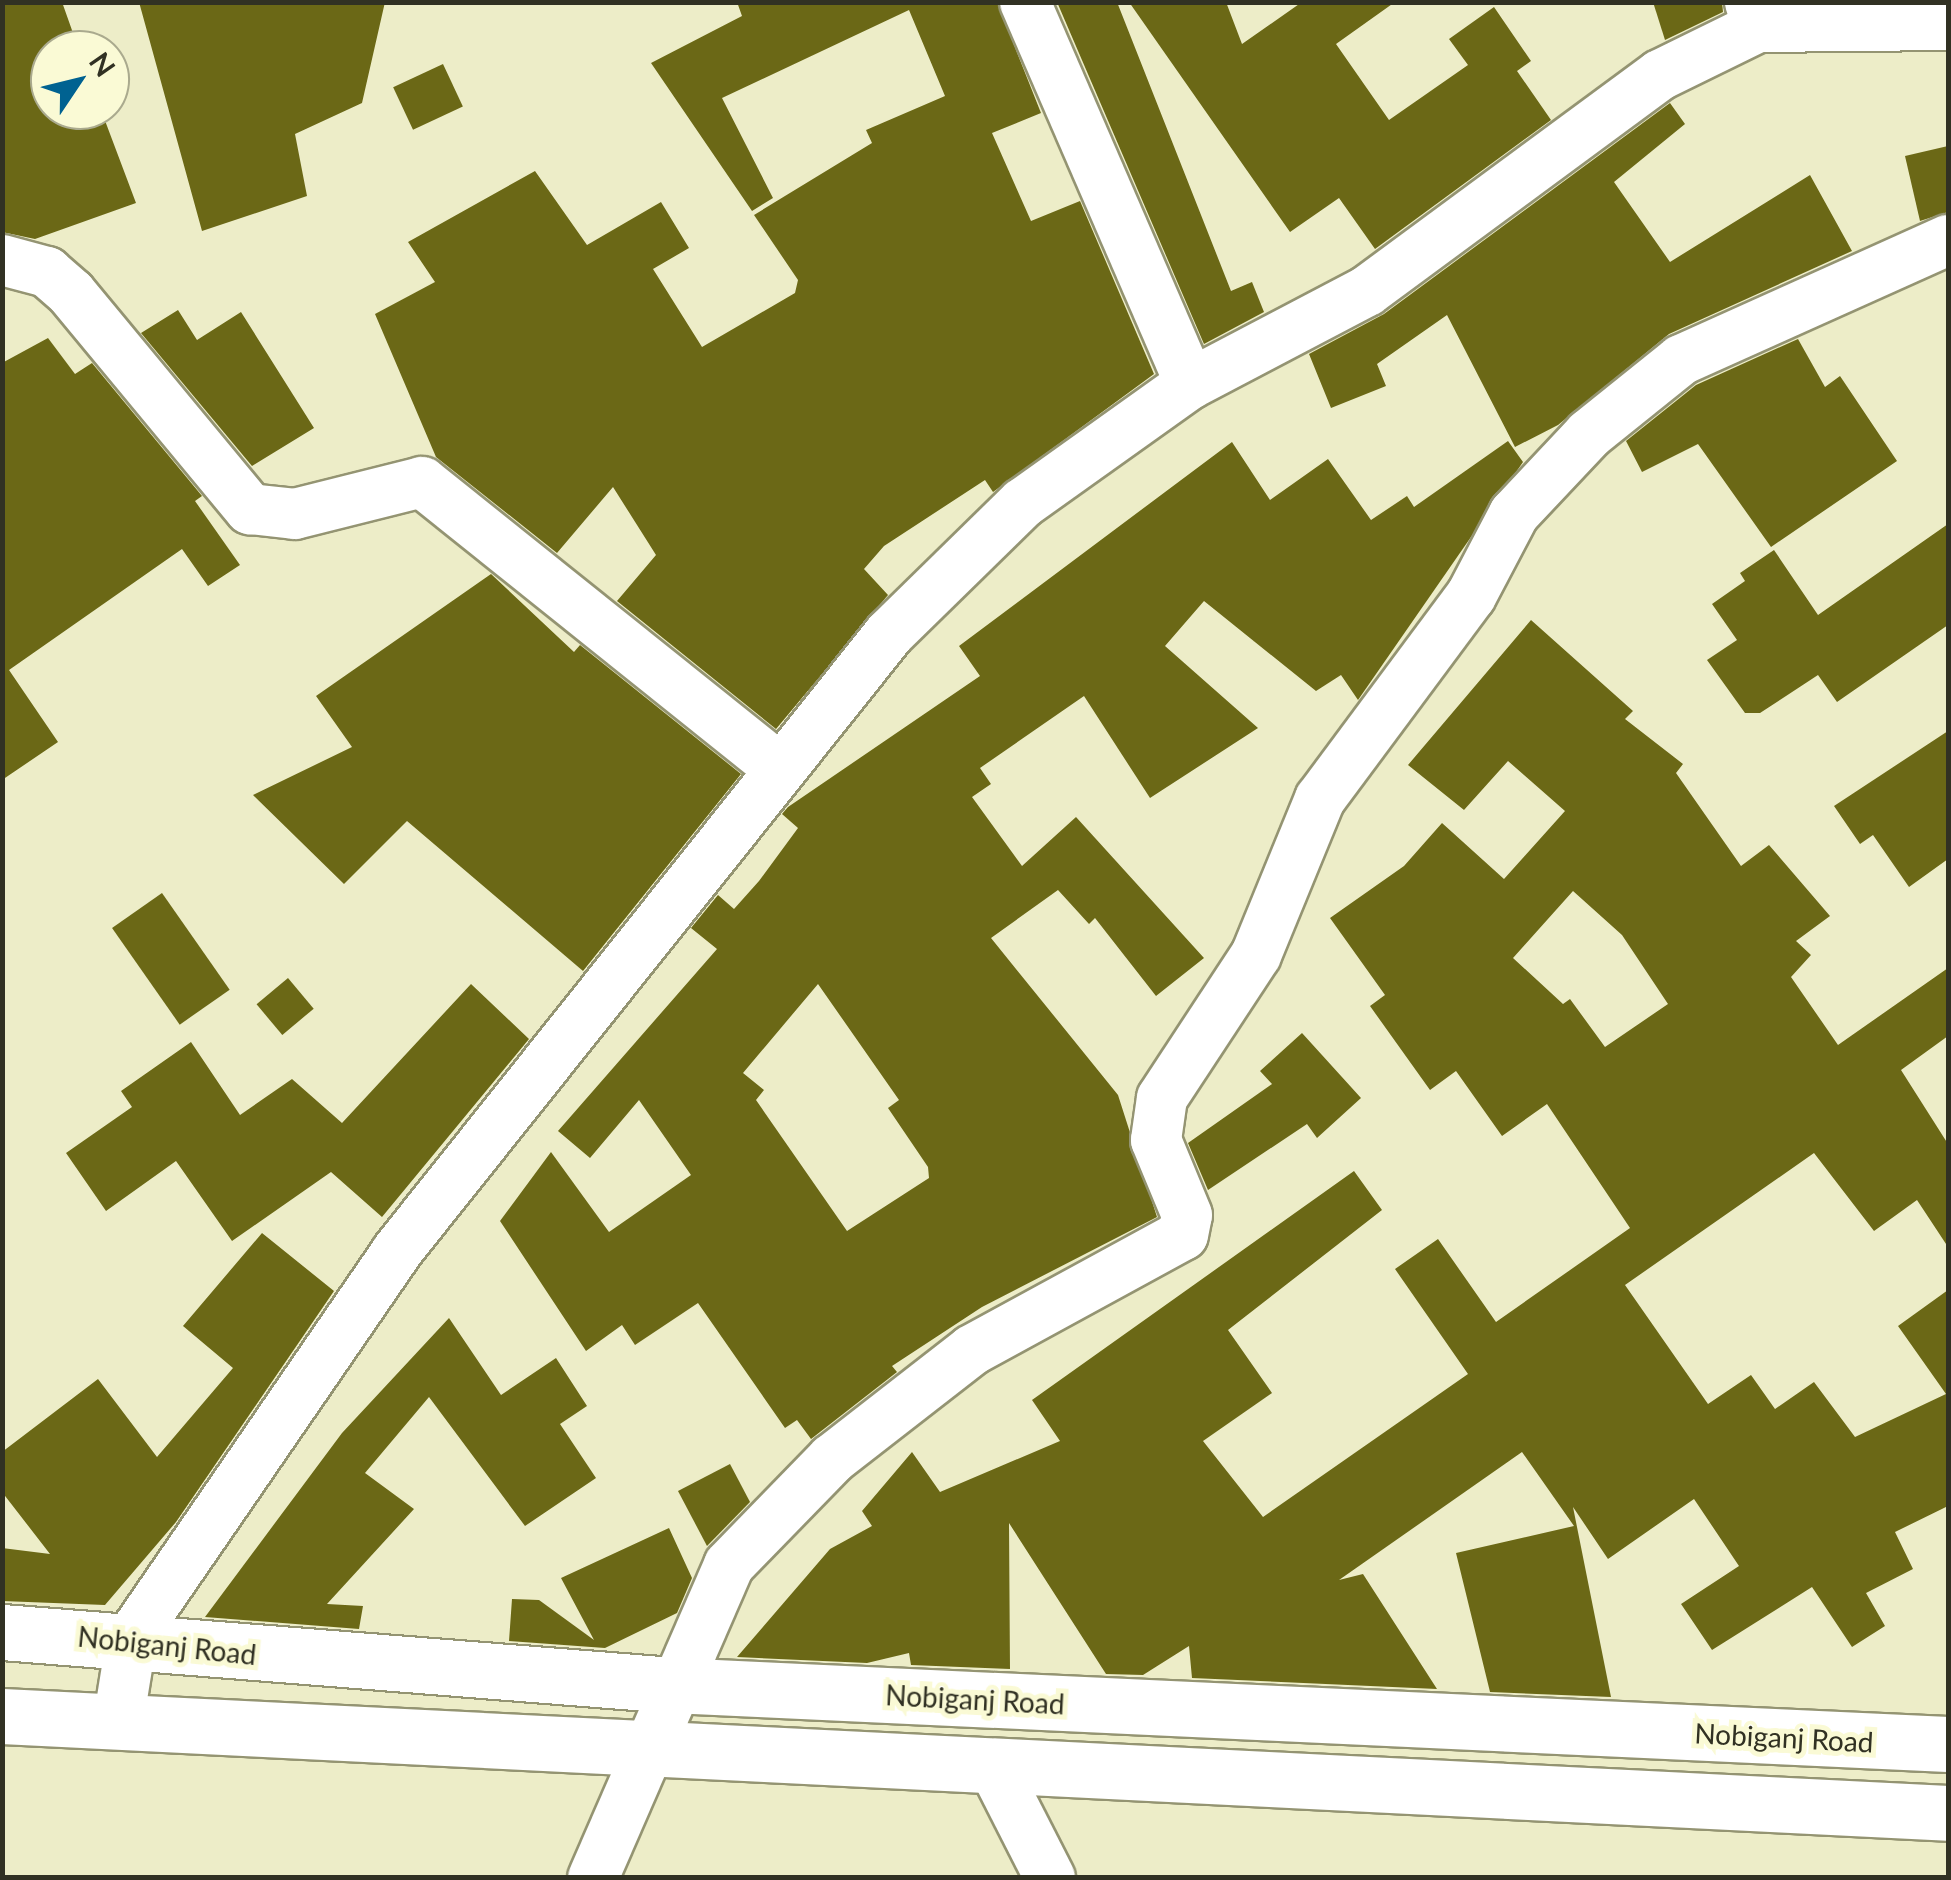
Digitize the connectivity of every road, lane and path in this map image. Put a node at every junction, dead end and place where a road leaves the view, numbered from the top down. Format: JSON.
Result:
{"nodes":[{"id":1,"x":1025,"y":2,"type":"edge"},
{"id":2,"x":1754,"y":15,"type":"edge"},
{"id":3,"x":1948,"y":25,"type":"edge"},
{"id":4,"x":1948,"y":240,"type":"edge"},
{"id":5,"x":2,"y":260,"type":"edge"},
{"id":6,"x":1190,"y":384,"type":"junction"},
{"id":7,"x":779,"y":768,"type":"junction"},
{"id":8,"x":2,"y":1632,"type":"edge"},
{"id":9,"x":132,"y":1637,"type":"junction"},
{"id":10,"x":672,"y":1685,"type":"junction"},
{"id":11,"x":2,"y":1716,"type":"edge"},
{"id":12,"x":118,"y":1723,"type":"junction"},
{"id":13,"x":1948,"y":1744,"type":"edge"},
{"id":14,"x":653,"y":1748,"type":"junction"},
{"id":15,"x":992,"y":1764,"type":"junction"},
{"id":16,"x":1948,"y":1813,"type":"edge"},
{"id":17,"x":593,"y":1878,"type":"edge"},
{"id":18,"x":1050,"y":1878,"type":"edge"}],
"edges":[{"from":1,"to":6,"type":"street"},
{"from":2,"to":3,"type":"street"},
{"from":2,"to":6,"type":"street"},
{"from":4,"to":10,"type":"street"},
{"from":5,"to":7,"type":"street"},
{"from":6,"to":7,"type":"street"},
{"from":7,"to":9,"type":"street"},
{"from":8,"to":9,"type":"main road","name":"Nobiganj Road"},
{"from":9,"to":10,"type":"main road","name":"Nobiganj Road"},
{"from":9,"to":12,"type":"street"},
{"from":10,"to":13,"type":"main road","name":"Nobiganj Road"},
{"from":10,"to":14,"type":"street"},
{"from":11,"to":12,"type":"main road"},
{"from":12,"to":14,"type":"main road"},
{"from":14,"to":15,"type":"main road"},
{"from":14,"to":17,"type":"street"},
{"from":15,"to":16,"type":"main road"},
{"from":15,"to":18,"type":"street"}]}
